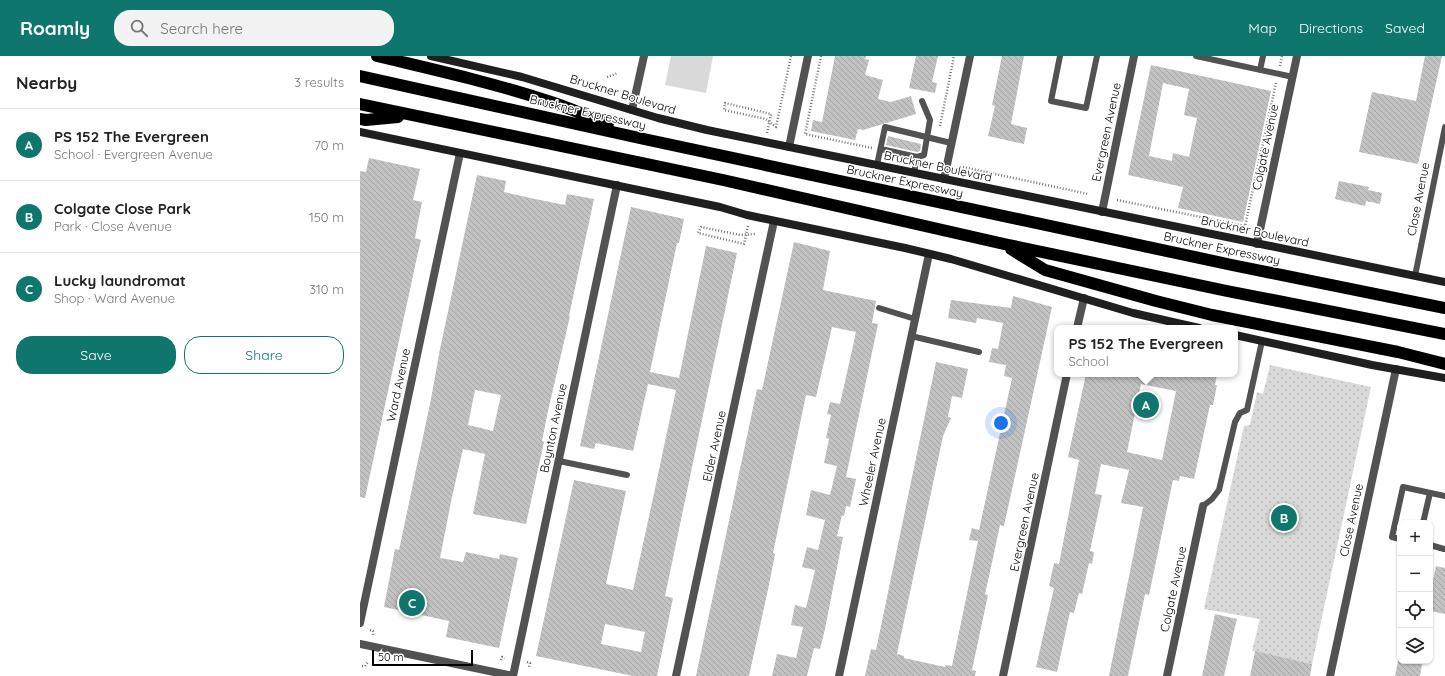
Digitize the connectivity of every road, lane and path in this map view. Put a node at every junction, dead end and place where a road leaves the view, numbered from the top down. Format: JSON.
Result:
{"nodes":[{"id":1,"x":377,"y":56,"type":"edge"},
{"id":2,"x":431,"y":56,"type":"edge"},
{"id":3,"x":644,"y":56,"type":"edge"},
{"id":4,"x":791,"y":56,"type":"edge"},
{"id":5,"x":808,"y":56,"type":"edge"},
{"id":6,"x":821,"y":56,"type":"edge"},
{"id":7,"x":954,"y":56,"type":"edge"},
{"id":8,"x":970,"y":56,"type":"edge"},
{"id":9,"x":1060,"y":56,"type":"edge"},
{"id":10,"x":1097,"y":56,"type":"edge"},
{"id":11,"x":1134,"y":56,"type":"edge"},
{"id":12,"x":1196,"y":56,"type":"edge"},
{"id":13,"x":1263,"y":56,"type":"edge"},
{"id":14,"x":1282,"y":56,"type":"edge"},
{"id":15,"x":1297,"y":56,"type":"edge"},
{"id":16,"x":1223,"y":59,"type":"edge"},
{"id":17,"x":1260,"y":70,"type":"junction"},
{"id":18,"x":618,"y":73,"type":"dead end"},
{"id":19,"x":1278,"y":73,"type":"junction"},
{"id":20,"x":360,"y":76,"type":"edge"},
{"id":21,"x":1292,"y":76,"type":"junction"},
{"id":22,"x":607,"y":77,"type":"dead end"},
{"id":23,"x":922,"y":101,"type":"dead end"},
{"id":24,"x":360,"y":104,"type":"edge"},
{"id":25,"x":632,"y":110,"type":"junction"},
{"id":26,"x":771,"y":114,"type":"dead end"},
{"id":27,"x":410,"y":115,"type":"junction"},
{"id":28,"x":360,"y":119,"type":"edge"},
{"id":29,"x":1445,"y":127,"type":"edge"},
{"id":30,"x":898,"y":130,"type":"junction"},
{"id":31,"x":360,"y":132,"type":"edge"},
{"id":32,"x":912,"y":134,"type":"junction"},
{"id":33,"x":897,"y":137,"type":"dead end"},
{"id":34,"x":928,"y":137,"type":"junction"},
{"id":35,"x":644,"y":139,"type":"junction"},
{"id":36,"x":911,"y":140,"type":"dead end"},
{"id":37,"x":937,"y":140,"type":"junction"},
{"id":38,"x":951,"y":143,"type":"junction"},
{"id":39,"x":788,"y":147,"type":"junction"},
{"id":40,"x":881,"y":150,"type":"junction"},
{"id":41,"x":460,"y":153,"type":"junction"},
{"id":42,"x":917,"y":157,"type":"junction"},
{"id":43,"x":877,"y":166,"type":"junction"},
{"id":44,"x":963,"y":167,"type":"dead end"},
{"id":45,"x":914,"y":173,"type":"junction"},
{"id":46,"x":944,"y":179,"type":"junction"},
{"id":47,"x":617,"y":186,"type":"junction"},
{"id":48,"x":1088,"y":194,"type":"dead end"},
{"id":49,"x":1117,"y":200,"type":"dead end"},
{"id":50,"x":1102,"y":212,"type":"junction"},
{"id":51,"x":774,"y":221,"type":"junction"},
{"id":52,"x":755,"y":234,"type":"dead end"},
{"id":53,"x":744,"y":244,"type":"dead end"},
{"id":54,"x":1004,"y":244,"type":"junction"},
{"id":55,"x":1257,"y":244,"type":"junction"},
{"id":56,"x":929,"y":254,"type":"junction"},
{"id":57,"x":1415,"y":276,"type":"junction"},
{"id":58,"x":1445,"y":282,"type":"edge"},
{"id":59,"x":1084,"y":298,"type":"junction"},
{"id":60,"x":879,"y":308,"type":"dead end"},
{"id":61,"x":1445,"y":308,"type":"edge"},
{"id":62,"x":915,"y":319,"type":"junction"},
{"id":63,"x":1078,"y":325,"type":"edge"},
{"id":64,"x":1184,"y":325,"type":"edge"},
{"id":65,"x":1445,"y":334,"type":"edge"},
{"id":66,"x":911,"y":336,"type":"junction"},
{"id":67,"x":1238,"y":337,"type":"edge"},
{"id":68,"x":1262,"y":341,"type":"junction"},
{"id":69,"x":979,"y":352,"type":"dead end"},
{"id":70,"x":1445,"y":364,"type":"edge"},
{"id":71,"x":1396,"y":369,"type":"junction"},
{"id":72,"x":1067,"y":377,"type":"edge"},
{"id":73,"x":1445,"y":378,"type":"edge"},
{"id":74,"x":559,"y":461,"type":"junction"},
{"id":75,"x":627,"y":475,"type":"dead end"},
{"id":76,"x":1430,"y":493,"type":"junction"},
{"id":77,"x":1445,"y":496,"type":"edge"},
{"id":78,"x":1203,"y":506,"type":"joint"},
{"id":79,"x":1424,"y":520,"type":"edge"},
{"id":80,"x":1397,"y":538,"type":"edge"},
{"id":81,"x":1433,"y":546,"type":"edge"},
{"id":82,"x":1445,"y":548,"type":"edge"},
{"id":83,"x":360,"y":622,"type":"edge"},
{"id":84,"x":370,"y":630,"type":"dead end"},
{"id":85,"x":373,"y":635,"type":"dead end"},
{"id":86,"x":360,"y":644,"type":"edge"},
{"id":87,"x":505,"y":658,"type":"dead end"},
{"id":88,"x":501,"y":660,"type":"dead end"},
{"id":89,"x":368,"y":662,"type":"dead end"},
{"id":90,"x":527,"y":662,"type":"dead end"},
{"id":91,"x":362,"y":666,"type":"dead end"},
{"id":92,"x":529,"y":667,"type":"dead end"},
{"id":93,"x":513,"y":676,"type":"edge"},
{"id":94,"x":676,"y":676,"type":"edge"},
{"id":95,"x":839,"y":676,"type":"edge"},
{"id":96,"x":1003,"y":676,"type":"edge"},
{"id":97,"x":1167,"y":676,"type":"edge"},
{"id":98,"x":1330,"y":676,"type":"edge"}],
"edges":[{"from":1,"to":35,"type":"highway"},
{"from":2,"to":25,"type":"main road","name":"Bruckner Boulevard"},
{"from":3,"to":25,"type":"street"},
{"from":4,"to":26,"type":"path"},
{"from":5,"to":39,"type":"street"},
{"from":6,"to":40,"type":"path"},
{"from":7,"to":37,"type":"path"},
{"from":8,"to":38,"type":"street"},
{"from":9,"to":10,"type":"lane"},
{"from":11,"to":50,"type":"street","name":"Evergreen Avenue"},
{"from":12,"to":16,"type":"lane"},
{"from":13,"to":17,"type":"lane"},
{"from":14,"to":19,"type":"path"},
{"from":15,"to":21,"type":"street","name":"Colgate Avenue"},
{"from":16,"to":17,"type":"lane"},
{"from":17,"to":19,"type":"lane"},
{"from":18,"to":22,"type":"path"},
{"from":19,"to":21,"type":"lane"},
{"from":19,"to":49,"type":"path"},
{"from":20,"to":35,"type":"highway","name":"Bruckner Expressway"},
{"from":21,"to":55,"type":"street","name":"Colgate Avenue"},
{"from":23,"to":34,"type":"lane"},
{"from":24,"to":27,"type":"highway"},
{"from":25,"to":39,"type":"main road","name":"Bruckner Boulevard"},
{"from":27,"to":28,"type":"highway"},
{"from":27,"to":54,"type":"highway"},
{"from":29,"to":57,"type":"lane","name":"Close Avenue"},
{"from":30,"to":32,"type":"lane"},
{"from":30,"to":33,"type":"lane"},
{"from":30,"to":40,"type":"lane"},
{"from":31,"to":41,"type":"main road"},
{"from":32,"to":34,"type":"lane"},
{"from":32,"to":36,"type":"lane"},
{"from":34,"to":37,"type":"lane"},
{"from":34,"to":42,"type":"lane"},
{"from":35,"to":61,"type":"highway","name":"Bruckner Expressway"},
{"from":37,"to":38,"type":"lane"},
{"from":38,"to":46,"type":"street"},
{"from":39,"to":43,"type":"main road","name":"Bruckner Boulevard"},
{"from":40,"to":42,"type":"lane"},
{"from":40,"to":43,"type":"lane"},
{"from":41,"to":47,"type":"main road"},
{"from":41,"to":83,"type":"street","name":"Ward Avenue"},
{"from":42,"to":45,"type":"lane"},
{"from":43,"to":45,"type":"main road","name":"Bruckner Boulevard"},
{"from":44,"to":48,"type":"path"},
{"from":45,"to":46,"type":"main road","name":"Bruckner Boulevard"},
{"from":46,"to":50,"type":"main road","name":"Bruckner Boulevard"},
{"from":47,"to":51,"type":"main road"},
{"from":47,"to":74,"type":"street","name":"Boynton Avenue"},
{"from":50,"to":55,"type":"main road","name":"Bruckner Boulevard"},
{"from":51,"to":56,"type":"main road"},
{"from":51,"to":94,"type":"street","name":"Elder Avenue"},
{"from":52,"to":53,"type":"path"},
{"from":54,"to":65,"type":"highway"},
{"from":54,"to":70,"type":"highway"},
{"from":55,"to":57,"type":"main road","name":"Bruckner Boulevard"},
{"from":56,"to":59,"type":"main road"},
{"from":56,"to":62,"type":"street","name":"Wheeler Avenue"},
{"from":57,"to":58,"type":"main road","name":"Bruckner Boulevard"},
{"from":59,"to":63,"type":"street"},
{"from":59,"to":64,"type":"main road"},
{"from":60,"to":62,"type":"lane"},
{"from":62,"to":66,"type":"street","name":"Wheeler Avenue"},
{"from":66,"to":69,"type":"lane"},
{"from":66,"to":95,"type":"street","name":"Wheeler Avenue"},
{"from":67,"to":68,"type":"main road"},
{"from":68,"to":71,"type":"main road"},
{"from":68,"to":78,"type":"lane"},
{"from":71,"to":73,"type":"main road"},
{"from":71,"to":98,"type":"street","name":"Close Avenue"},
{"from":72,"to":96,"type":"street","name":"Evergreen Avenue"},
{"from":74,"to":75,"type":"lane"},
{"from":74,"to":93,"type":"street","name":"Boynton Avenue"},
{"from":76,"to":77,"type":"lane"},
{"from":76,"to":79,"type":"lane"},
{"from":76,"to":80,"type":"lane"},
{"from":78,"to":97,"type":"street","name":"Colgate Avenue"},
{"from":81,"to":82,"type":"lane"},
{"from":84,"to":85,"type":"path"},
{"from":86,"to":93,"type":"street"},
{"from":87,"to":88,"type":"path"},
{"from":89,"to":91,"type":"path"},
{"from":90,"to":92,"type":"path"}]}
